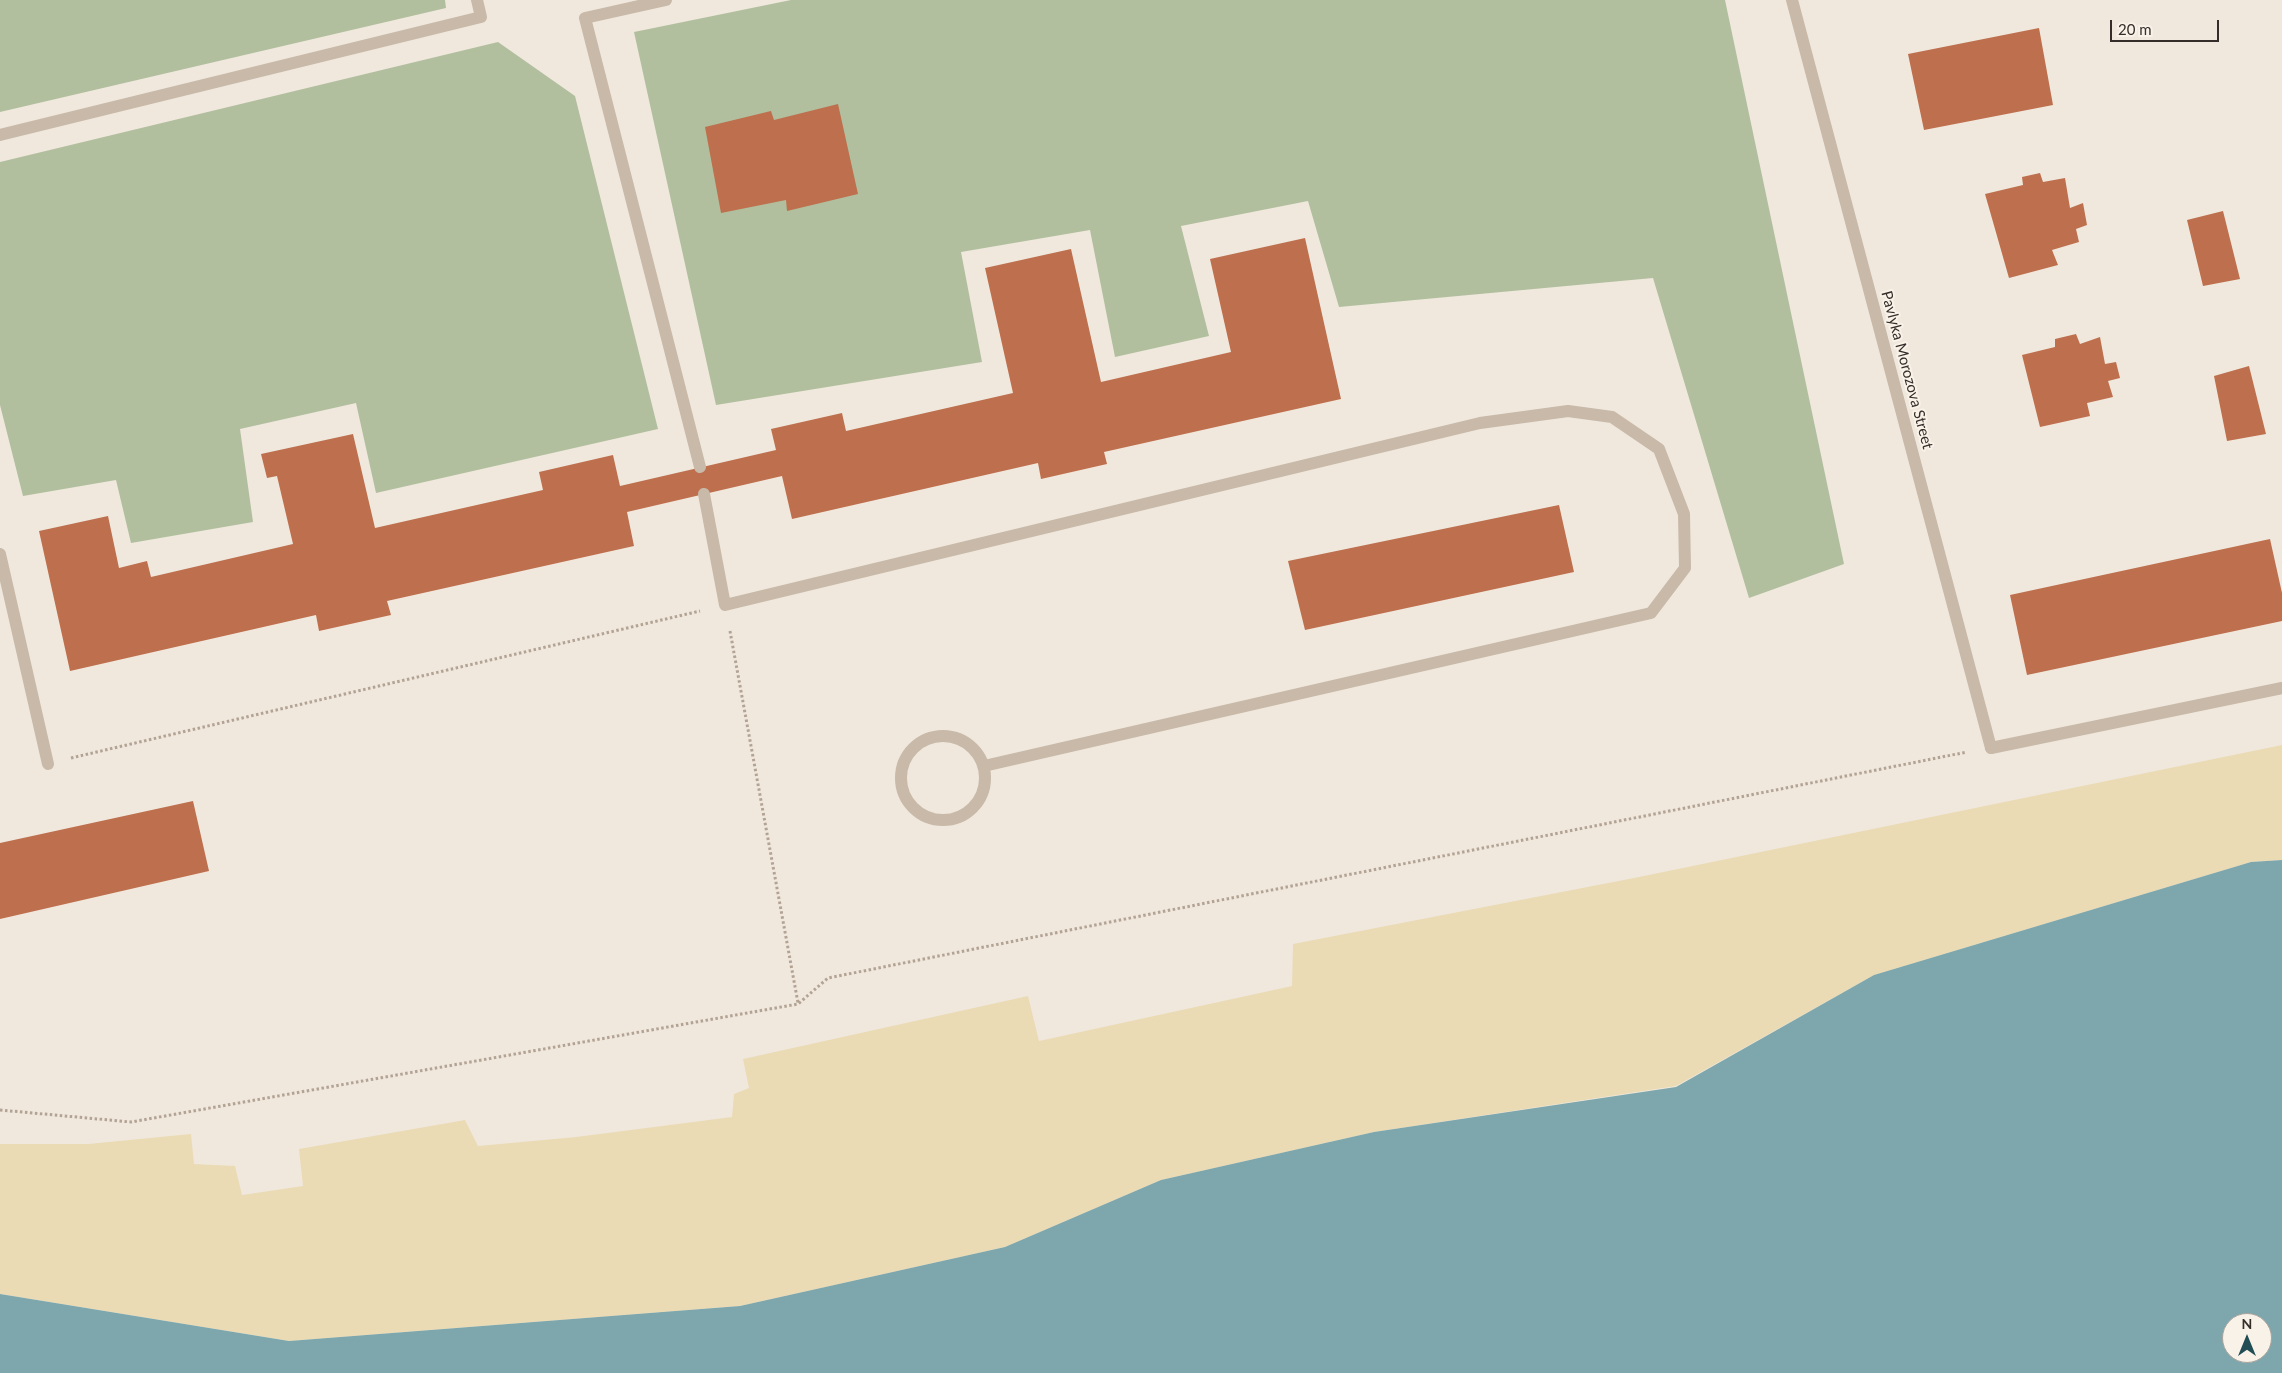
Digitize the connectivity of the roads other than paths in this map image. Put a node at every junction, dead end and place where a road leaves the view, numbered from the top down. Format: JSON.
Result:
{"nodes":[{"id":1,"x":477,"y":0,"type":"edge"},
{"id":2,"x":666,"y":0,"type":"edge"},
{"id":3,"x":1792,"y":0,"type":"edge"},
{"id":4,"x":0,"y":135,"type":"edge"},
{"id":5,"x":700,"y":467,"type":"dead end"},
{"id":6,"x":704,"y":494,"type":"dead end"},
{"id":7,"x":0,"y":554,"type":"edge"},
{"id":8,"x":2282,"y":688,"type":"edge"},
{"id":9,"x":48,"y":764,"type":"road end"},
{"id":10,"x":984,"y":766,"type":"junction"}],
"edges":[{"from":1,"to":4,"type":"street"},
{"from":2,"to":5,"type":"street"},
{"from":3,"to":8,"type":"street","name":"Pavlyka Morozova Street"},
{"from":6,"to":10,"type":"street"},
{"from":7,"to":9,"type":"street"},
{"from":10,"to":10,"type":"street"}]}
